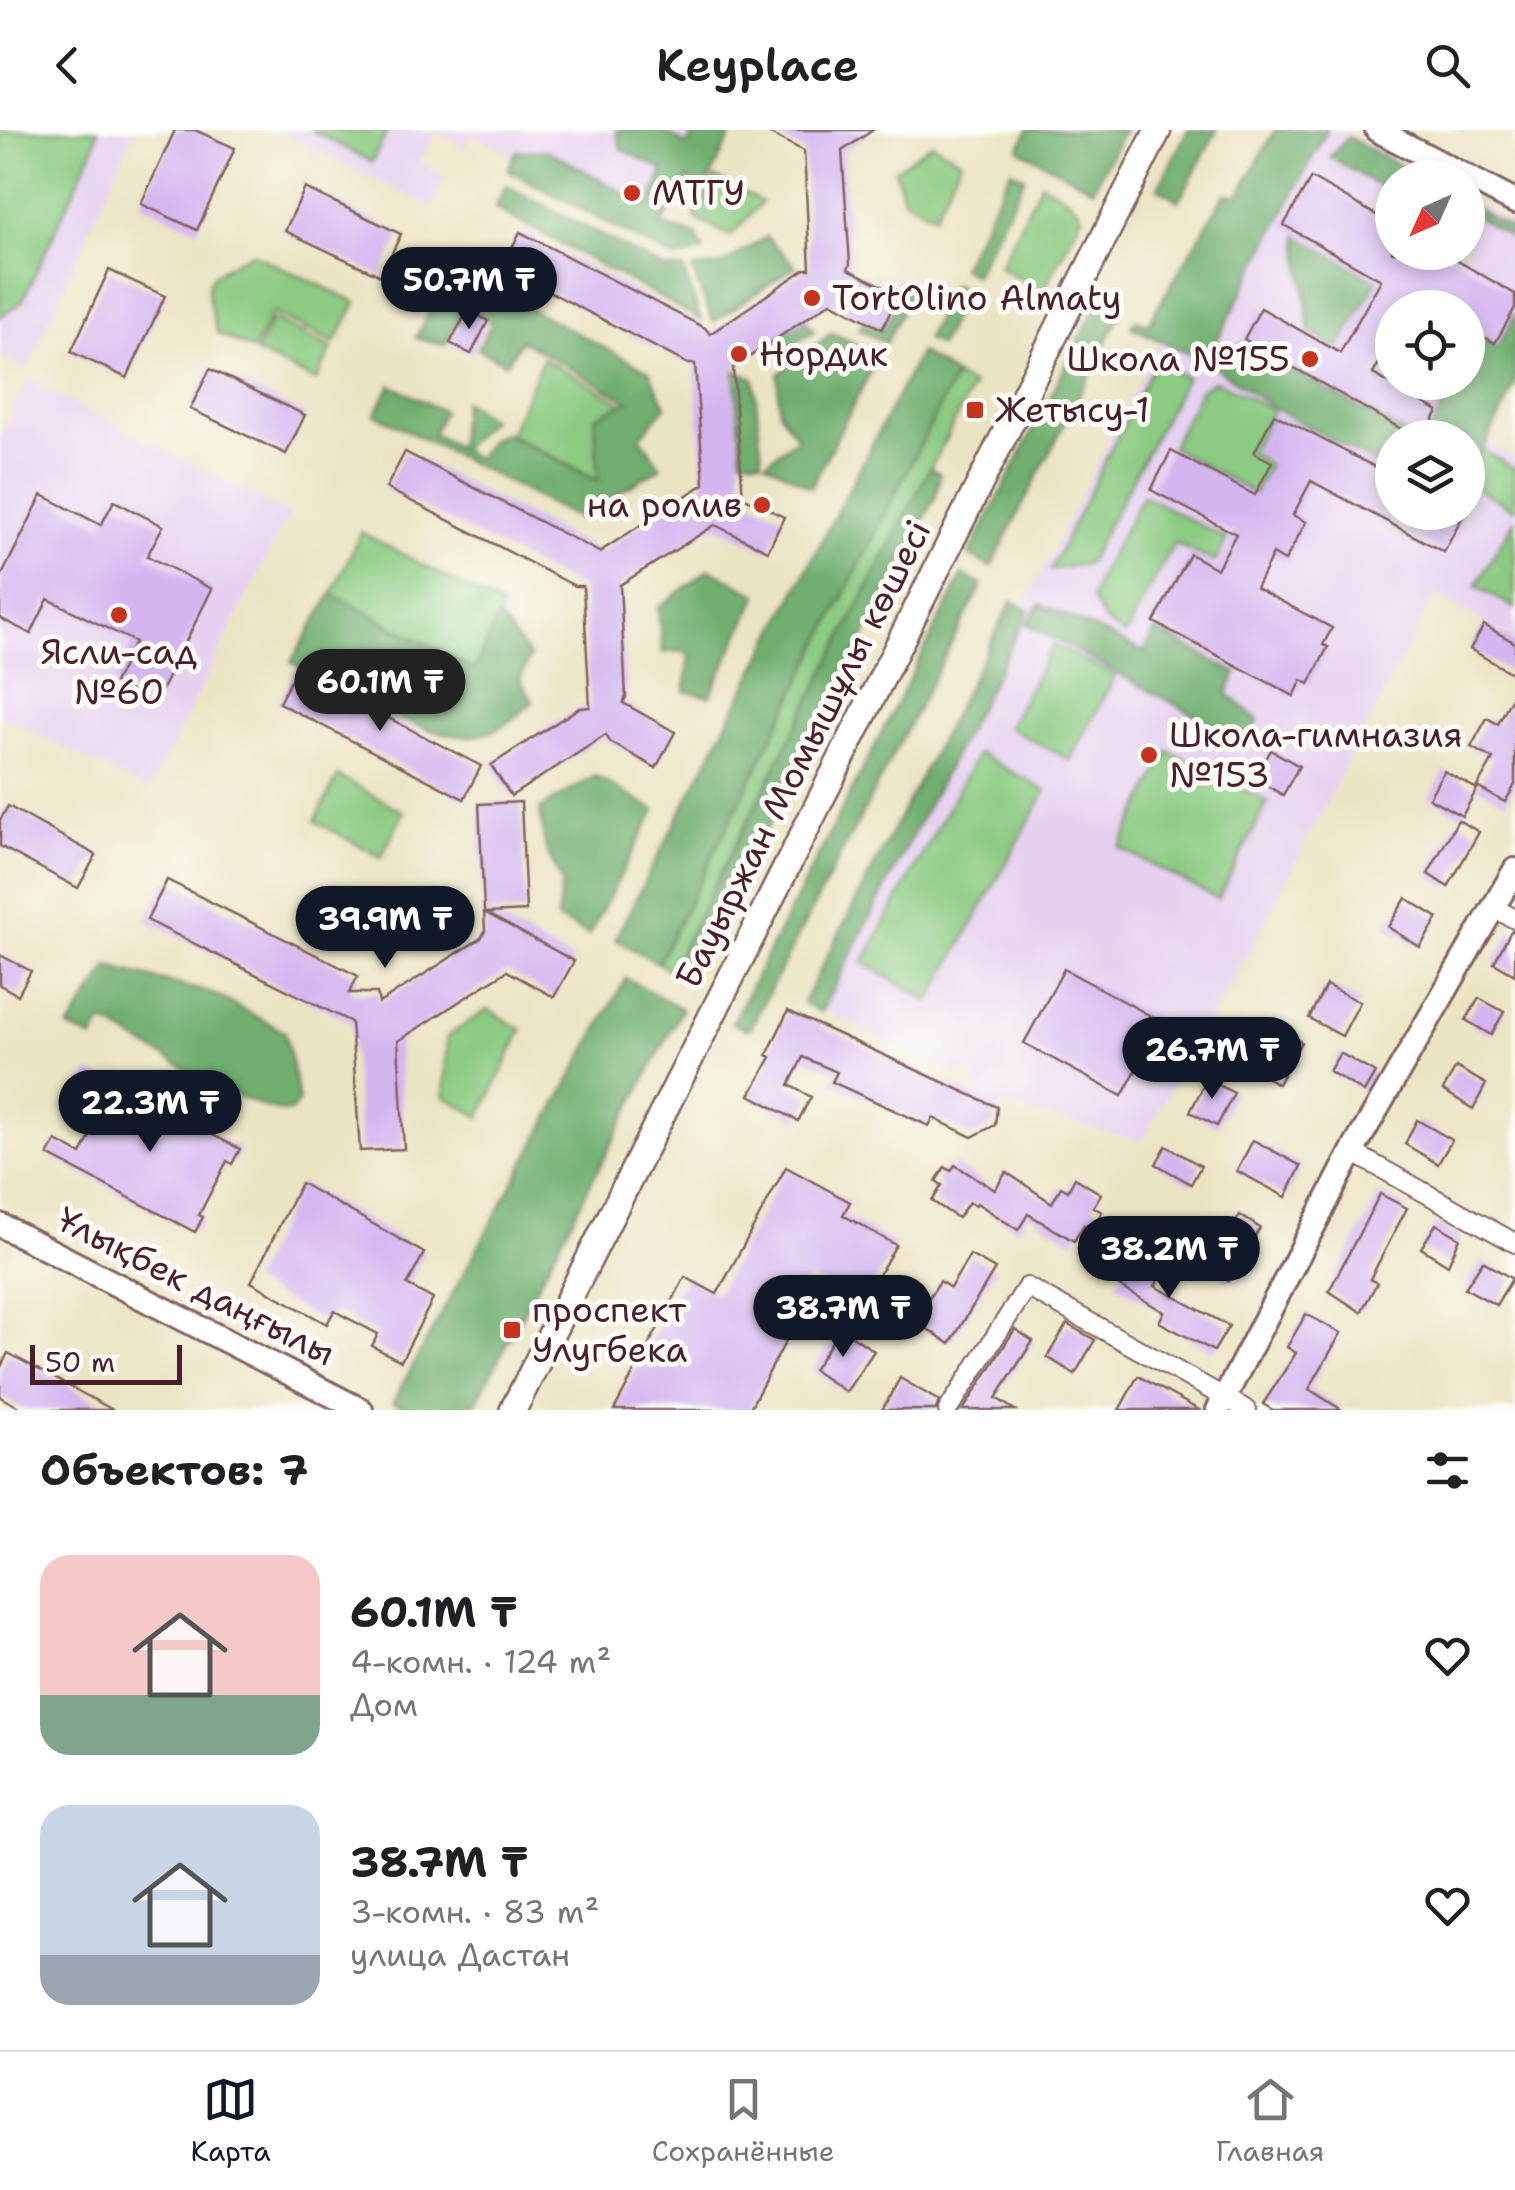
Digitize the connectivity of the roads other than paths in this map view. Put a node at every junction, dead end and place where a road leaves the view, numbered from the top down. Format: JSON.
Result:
{"nodes":[{"id":1,"x":1158,"y":130,"type":"edge"},
{"id":2,"x":1377,"y":130,"type":"edge"},
{"id":3,"x":1515,"y":202,"type":"edge"},
{"id":4,"x":1515,"y":870,"type":"edge"},
{"id":5,"x":1494,"y":908,"type":"junction"},
{"id":6,"x":1515,"y":919,"type":"edge"},
{"id":7,"x":1352,"y":1152,"type":"junction"},
{"id":8,"x":0,"y":1225,"type":"edge"},
{"id":9,"x":1515,"y":1243,"type":"edge"},
{"id":10,"x":1222,"y":1404,"type":"edge"},
{"id":11,"x":361,"y":1410,"type":"edge"},
{"id":12,"x":513,"y":1410,"type":"edge"},
{"id":13,"x":948,"y":1410,"type":"edge"},
{"id":14,"x":1246,"y":1410,"type":"edge"}],
"edges":[{"from":1,"to":12,"type":"main road","name":"Бауыржан Момышұлы көшесі"},
{"from":2,"to":3,"type":"street"},
{"from":4,"to":5,"type":"street"},
{"from":5,"to":6,"type":"street"},
{"from":5,"to":7,"type":"street"},
{"from":7,"to":9,"type":"street"},
{"from":7,"to":10,"type":"street"},
{"from":8,"to":11,"type":"street","name":"Ұлықбек даңғылы"},
{"from":10,"to":13,"type":"street"},
{"from":10,"to":14,"type":"street"}]}
